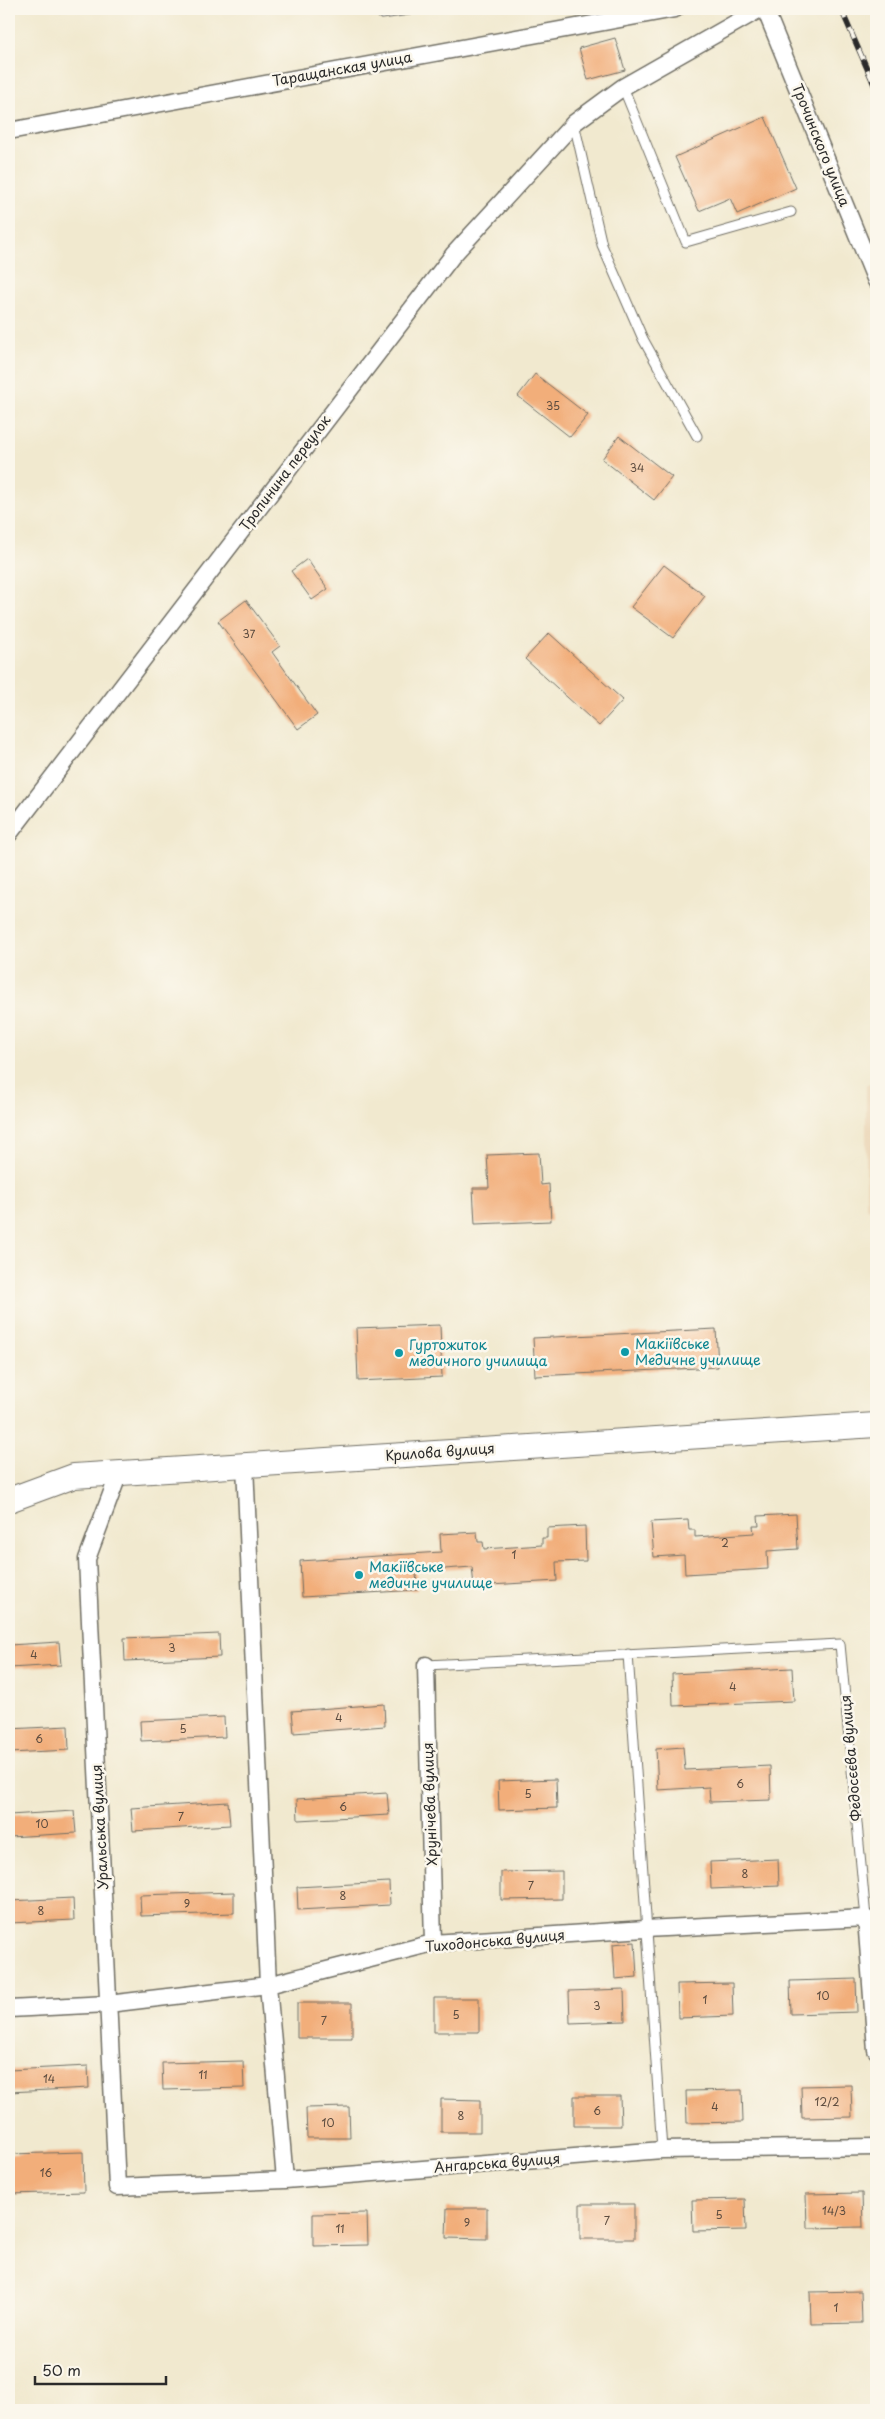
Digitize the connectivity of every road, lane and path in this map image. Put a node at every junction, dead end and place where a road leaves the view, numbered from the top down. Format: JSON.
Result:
{"nodes":[{"id":1,"x":415,"y":9,"type":"edge"},
{"id":2,"x":675,"y":9,"type":"edge"},
{"id":3,"x":760,"y":9,"type":"edge"},
{"id":4,"x":764,"y":9,"type":"edge"},
{"id":5,"x":382,"y":14,"type":"dead end"},
{"id":6,"x":623,"y":87,"type":"junction"},
{"id":7,"x":574,"y":123,"type":"junction"},
{"id":8,"x":9,"y":131,"type":"edge"},
{"id":9,"x":791,"y":212,"type":"dead end"},
{"id":10,"x":876,"y":281,"type":"edge"},
{"id":11,"x":697,"y":436,"type":"dead end"},
{"id":12,"x":9,"y":834,"type":"edge"},
{"id":13,"x":876,"y":1424,"type":"edge"},
{"id":14,"x":245,"y":1465,"type":"junction"},
{"id":15,"x":119,"y":1473,"type":"junction"},
{"id":16,"x":9,"y":1500,"type":"edge"},
{"id":17,"x":628,"y":1654,"type":"junction"},
{"id":18,"x":426,"y":1665,"type":"joint"},
{"id":19,"x":866,"y":1918,"type":"junction"},
{"id":20,"x":645,"y":1929,"type":"junction"},
{"id":21,"x":434,"y":1943,"type":"junction"},
{"id":22,"x":268,"y":1985,"type":"junction"},
{"id":23,"x":108,"y":2004,"type":"junction"},
{"id":24,"x":9,"y":2009,"type":"edge"},
{"id":25,"x":876,"y":2050,"type":"edge"},
{"id":26,"x":876,"y":2147,"type":"edge"},
{"id":27,"x":662,"y":2150,"type":"junction"},
{"id":28,"x":284,"y":2180,"type":"junction"},
{"id":29,"x":117,"y":2186,"type":"joint"}],
"edges":[{"from":1,"to":5,"type":"lane"},
{"from":2,"to":8,"type":"street","name":"Таращанская улица"},
{"from":3,"to":6,"type":"street","name":"Тропинина переулок"},
{"from":4,"to":10,"type":"street","name":"Трочинского улица"},
{"from":6,"to":7,"type":"street","name":"Тропинина переулок"},
{"from":6,"to":9,"type":"lane"},
{"from":7,"to":11,"type":"lane"},
{"from":7,"to":12,"type":"street","name":"Тропинина переулок"},
{"from":13,"to":14,"type":"main road","name":"Крилова вулиця"},
{"from":14,"to":15,"type":"main road","name":"Крилова вулиця"},
{"from":14,"to":22,"type":"street"},
{"from":15,"to":16,"type":"main road","name":"Крилова вулиця"},
{"from":15,"to":23,"type":"street","name":"Уральська вулиця"},
{"from":17,"to":18,"type":"lane"},
{"from":17,"to":19,"type":"lane","name":"Федосєєва вулиця"},
{"from":17,"to":20,"type":"lane"},
{"from":18,"to":21,"type":"street","name":"Хрунічева вулиця"},
{"from":19,"to":20,"type":"street","name":"Тиходонська вулиця"},
{"from":19,"to":25,"type":"street","name":"Федосєєва вулиця"},
{"from":20,"to":21,"type":"street","name":"Тиходонська вулиця"},
{"from":20,"to":27,"type":"lane"},
{"from":21,"to":22,"type":"street","name":"Тиходонська вулиця"},
{"from":22,"to":23,"type":"street","name":"Тиходонська вулиця"},
{"from":22,"to":28,"type":"street"},
{"from":23,"to":24,"type":"street","name":"Тиходонська вулиця"},
{"from":23,"to":29,"type":"street","name":"Уральська вулиця"},
{"from":26,"to":27,"type":"street","name":"Ангарська вулиця"},
{"from":27,"to":28,"type":"street","name":"Ангарська вулиця"},
{"from":28,"to":29,"type":"street","name":"Ангарська вулиця"}]}
